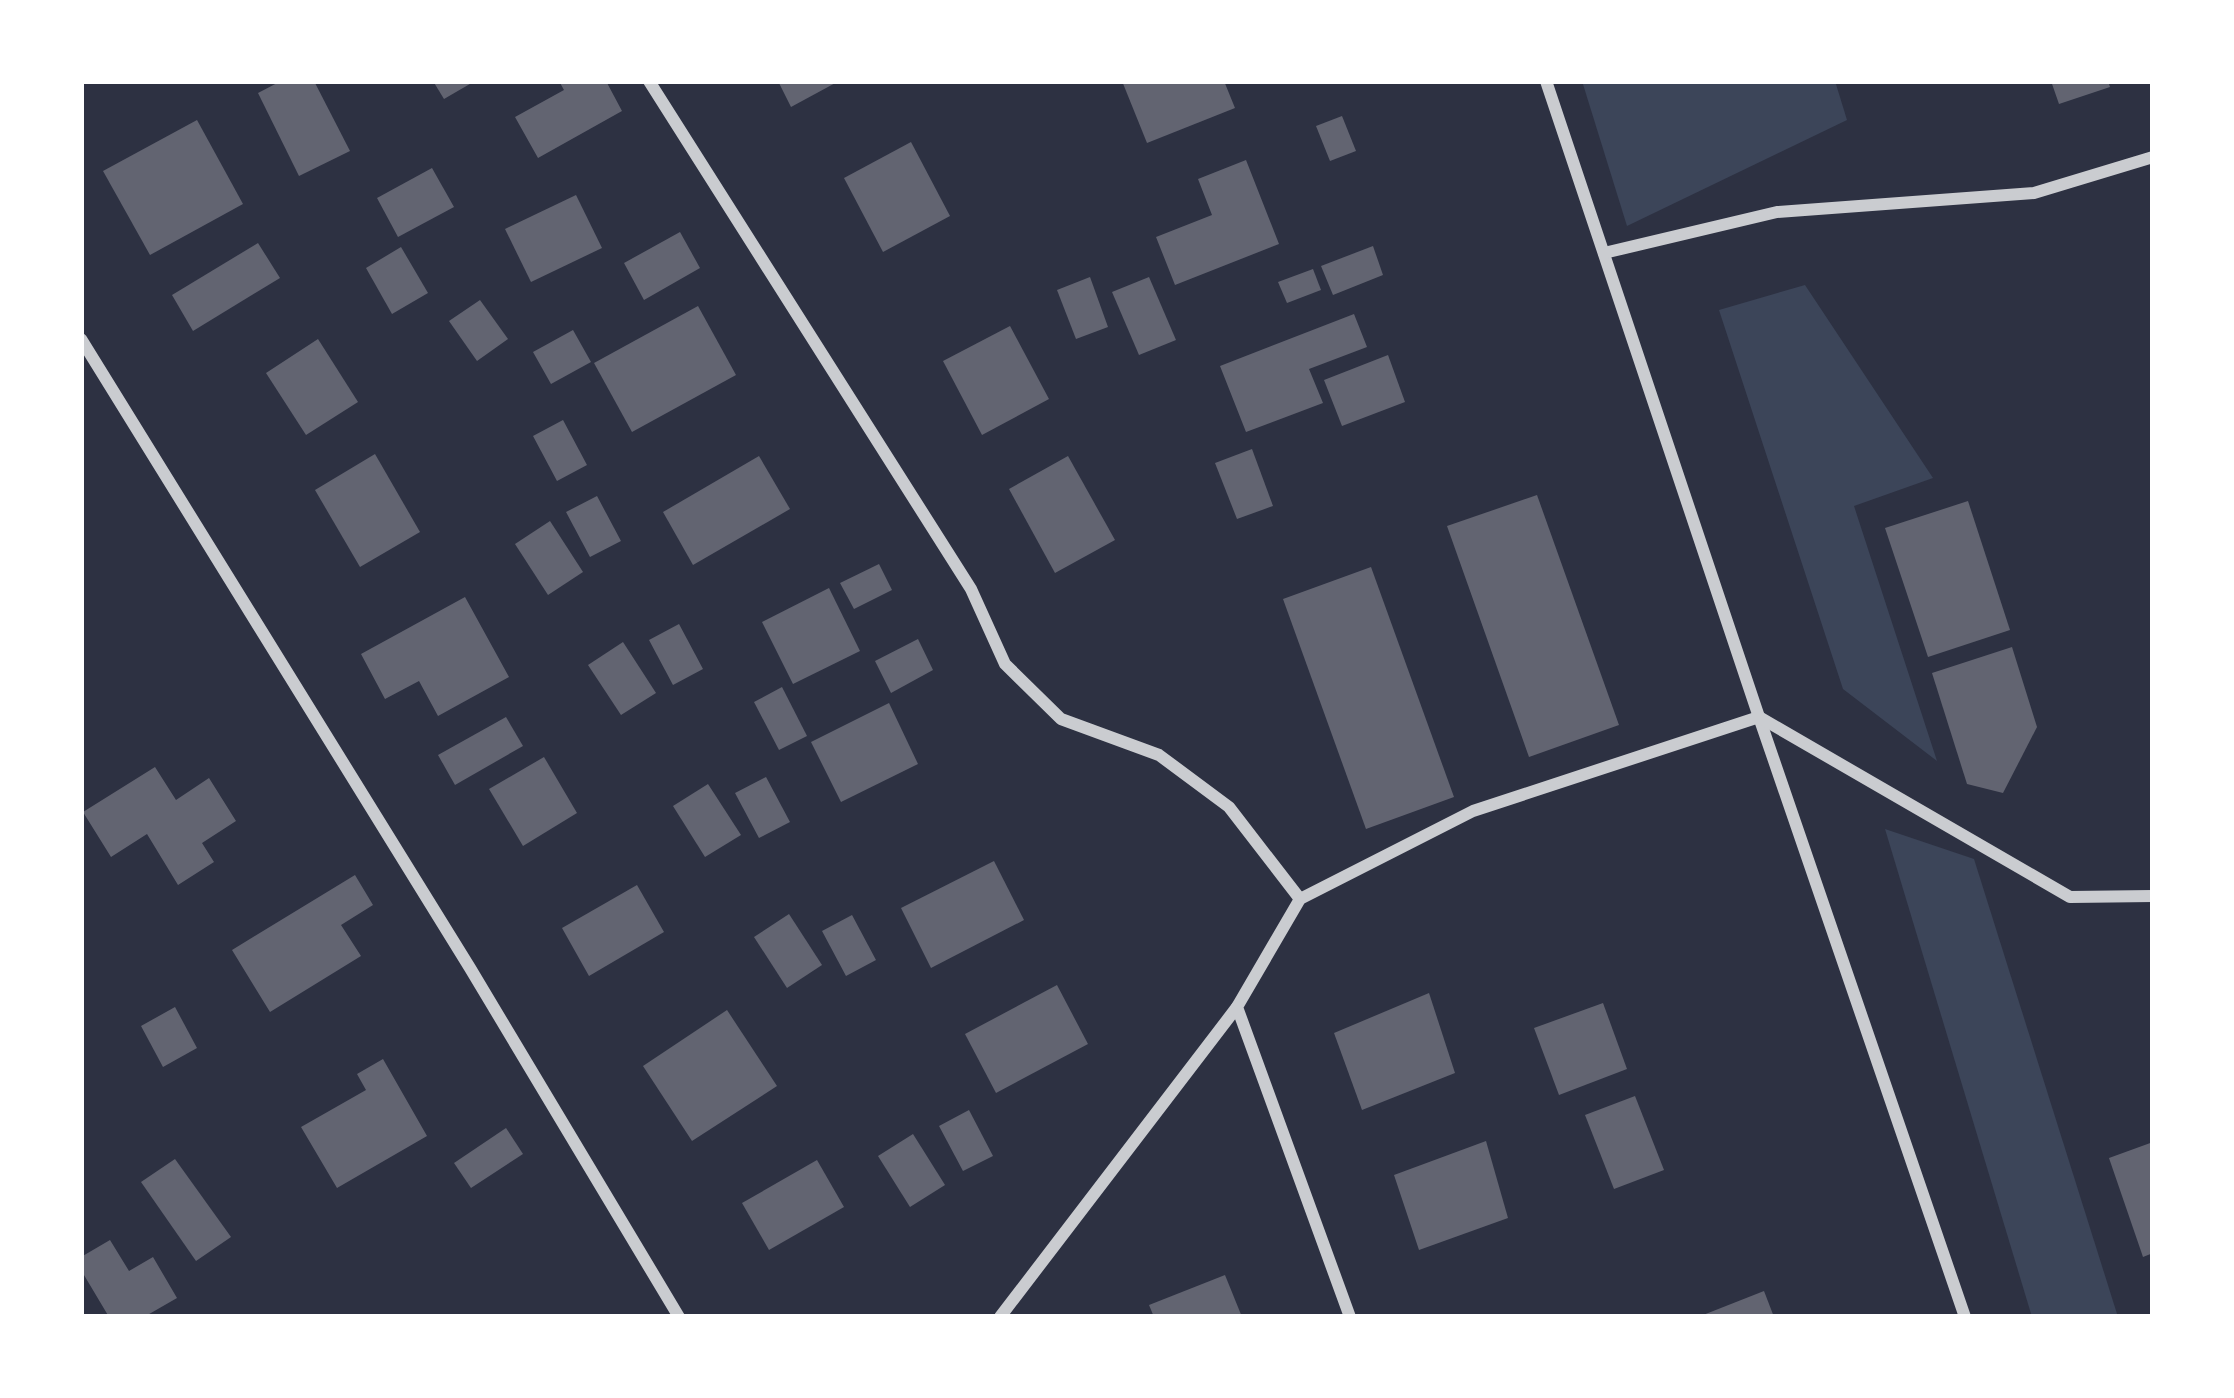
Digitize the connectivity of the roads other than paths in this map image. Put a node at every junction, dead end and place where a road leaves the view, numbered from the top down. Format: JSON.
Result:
{"nodes":[{"id":1,"x":649,"y":81,"type":"edge"},
{"id":2,"x":1546,"y":81,"type":"edge"},
{"id":3,"x":2153,"y":157,"type":"edge"},
{"id":4,"x":1604,"y":253,"type":"junction"},
{"id":5,"x":81,"y":338,"type":"edge"},
{"id":6,"x":1759,"y":717,"type":"junction"},
{"id":7,"x":2153,"y":896,"type":"edge"},
{"id":8,"x":1300,"y":899,"type":"junction"},
{"id":9,"x":1237,"y":1007,"type":"junction"},
{"id":10,"x":680,"y":1317,"type":"edge"},
{"id":11,"x":1000,"y":1317,"type":"edge"},
{"id":12,"x":1351,"y":1317,"type":"edge"},
{"id":13,"x":1965,"y":1317,"type":"edge"}],
"edges":[{"from":1,"to":8,"type":"street"},
{"from":2,"to":4,"type":"street"},
{"from":3,"to":4,"type":"street"},
{"from":4,"to":6,"type":"street"},
{"from":5,"to":10,"type":"street"},
{"from":6,"to":7,"type":"street"},
{"from":6,"to":8,"type":"street"},
{"from":6,"to":13,"type":"street"},
{"from":8,"to":9,"type":"street"},
{"from":9,"to":11,"type":"street"},
{"from":9,"to":12,"type":"street"}]}
